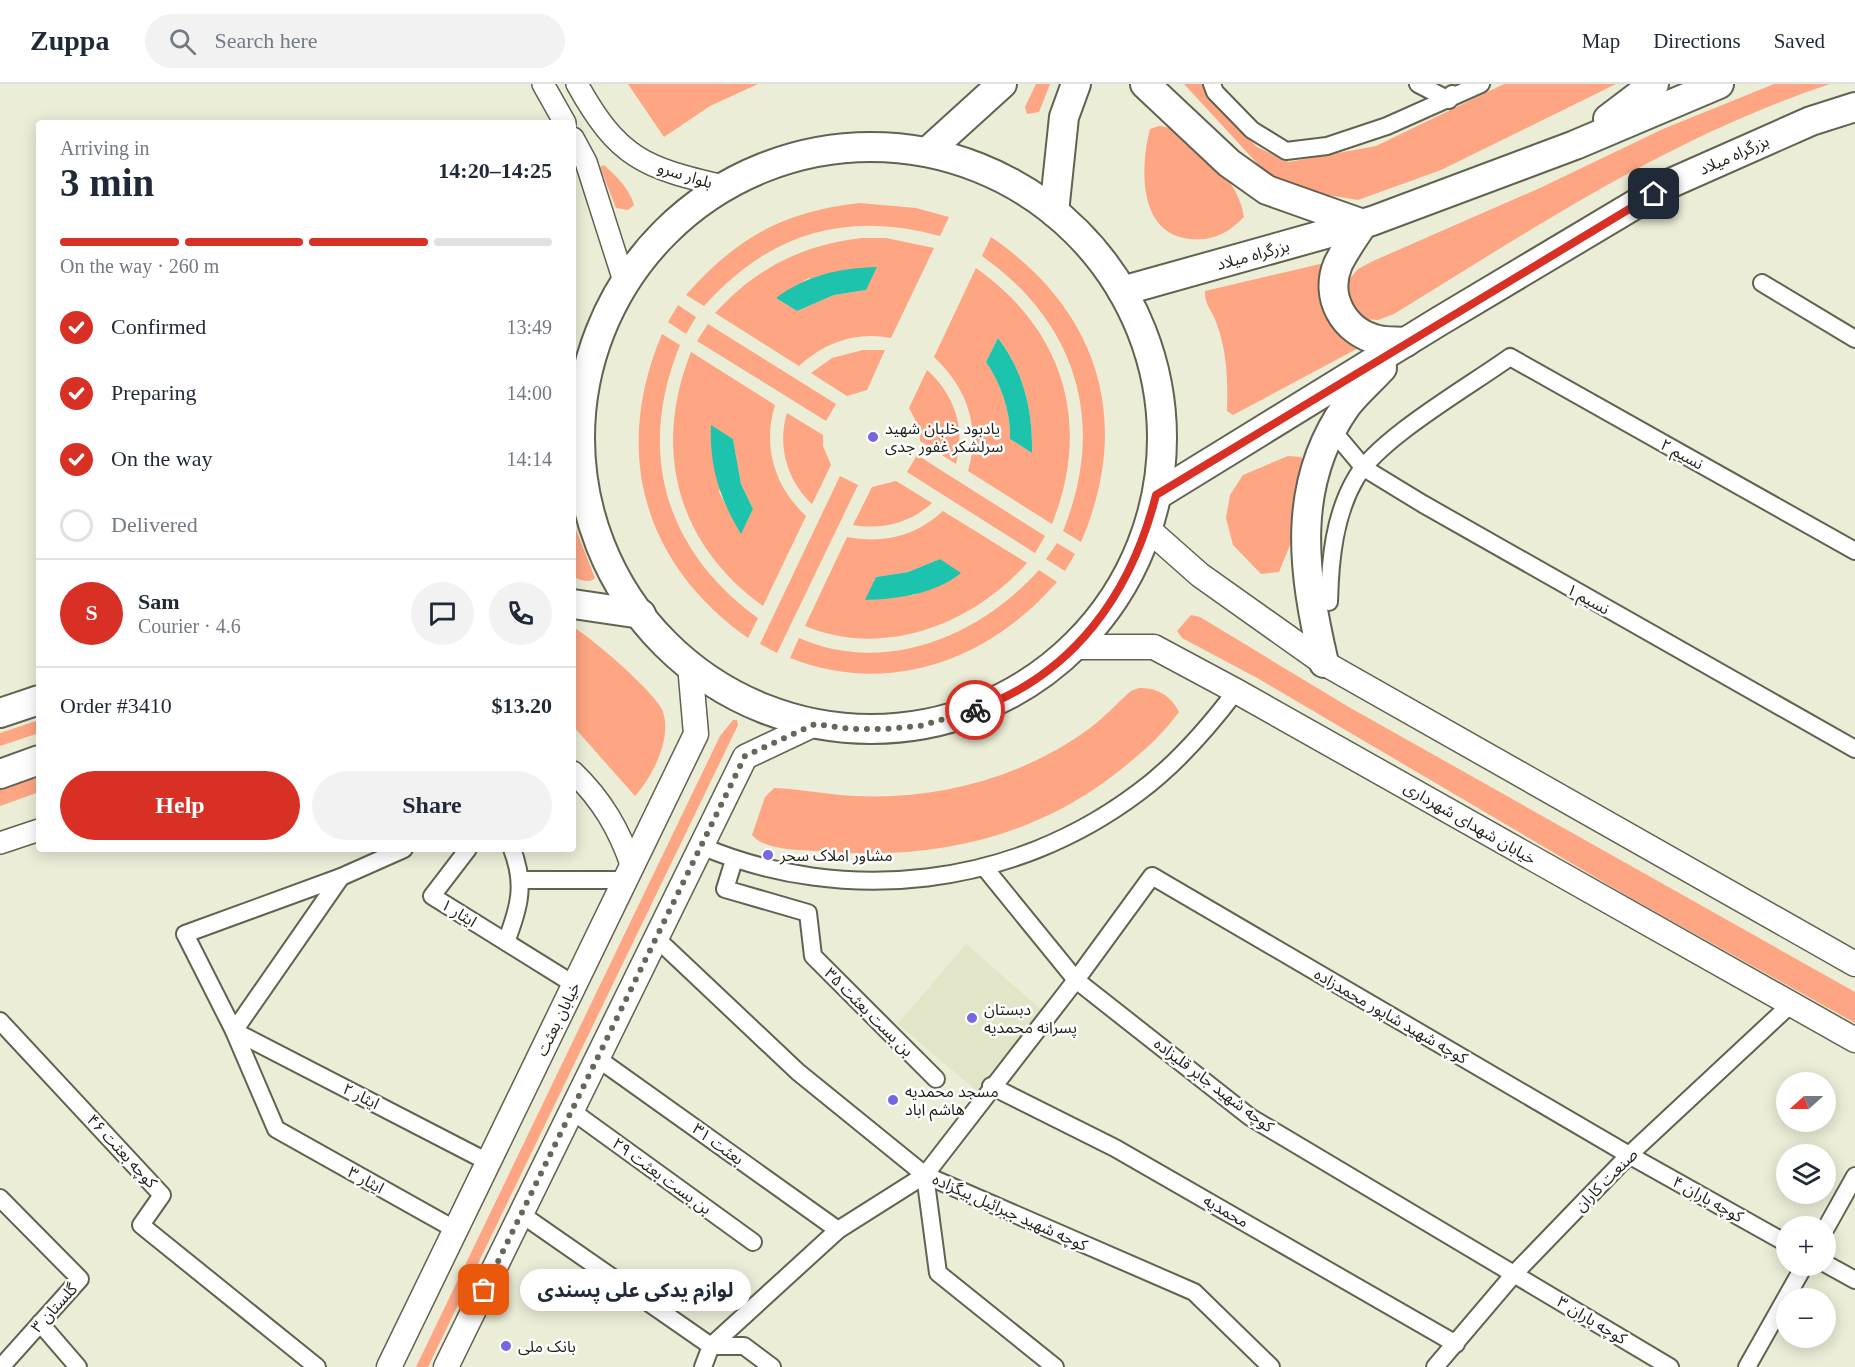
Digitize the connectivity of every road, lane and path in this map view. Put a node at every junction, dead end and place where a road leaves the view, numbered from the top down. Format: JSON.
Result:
{"nodes":[{"id":1,"x":543,"y":84,"type":"edge"},
{"id":2,"x":576,"y":84,"type":"edge"},
{"id":3,"x":1002,"y":84,"type":"edge"},
{"id":4,"x":1076,"y":84,"type":"edge"},
{"id":5,"x":1145,"y":84,"type":"edge"},
{"id":6,"x":1418,"y":84,"type":"edge"},
{"id":7,"x":1457,"y":84,"type":"edge"},
{"id":8,"x":1480,"y":84,"type":"edge"},
{"id":9,"x":1654,"y":84,"type":"edge"},
{"id":10,"x":1719,"y":84,"type":"edge"},
{"id":11,"x":1215,"y":87,"type":"edge"},
{"id":12,"x":1449,"y":100,"type":"junction"},
{"id":13,"x":1855,"y":107,"type":"edge"},
{"id":14,"x":563,"y":120,"type":"edge"},
{"id":15,"x":576,"y":144,"type":"edge"},
{"id":16,"x":1575,"y":145,"type":"junction"},
{"id":17,"x":927,"y":152,"type":"junction"},
{"id":18,"x":724,"y":186,"type":"junction"},
{"id":19,"x":1054,"y":212,"type":"junction"},
{"id":20,"x":1363,"y":224,"type":"junction"},
{"id":21,"x":1762,"y":283,"type":"dead end"},
{"id":22,"x":625,"y":284,"type":"junction"},
{"id":23,"x":1122,"y":291,"type":"junction"},
{"id":24,"x":1855,"y":339,"type":"edge"},
{"id":25,"x":1406,"y":342,"type":"junction"},
{"id":26,"x":577,"y":423,"type":"edge"},
{"id":27,"x":1333,"y":431,"type":"junction"},
{"id":28,"x":1364,"y":468,"type":"junction"},
{"id":29,"x":1156,"y":495,"type":"junction"},
{"id":30,"x":1148,"y":529,"type":"junction"},
{"id":31,"x":1855,"y":551,"type":"edge"},
{"id":32,"x":1329,"y":603,"type":"dead end"},
{"id":33,"x":576,"y":604,"type":"edge"},
{"id":34,"x":640,"y":614,"type":"junction"},
{"id":35,"x":1074,"y":647,"type":"junction"},
{"id":36,"x":1324,"y":663,"type":"junction"},
{"id":37,"x":690,"y":665,"type":"junction"},
{"id":38,"x":1236,"y":691,"type":"junction"},
{"id":39,"x":36,"y":701,"type":"edge"},
{"id":40,"x":0,"y":713,"type":"edge"},
{"id":41,"x":815,"y":724,"type":"junction"},
{"id":42,"x":1855,"y":750,"type":"edge"},
{"id":43,"x":36,"y":761,"type":"edge"},
{"id":44,"x":0,"y":774,"type":"edge"},
{"id":45,"x":576,"y":775,"type":"edge"},
{"id":46,"x":36,"y":831,"type":"edge"},
{"id":47,"x":0,"y":843,"type":"edge"},
{"id":48,"x":701,"y":846,"type":"junction"},
{"id":49,"x":397,"y":852,"type":"edge"},
{"id":50,"x":466,"y":852,"type":"edge"},
{"id":51,"x":513,"y":852,"type":"edge"},
{"id":52,"x":734,"y":860,"type":"junction"},
{"id":53,"x":984,"y":867,"type":"junction"},
{"id":54,"x":628,"y":874,"type":"junction"},
{"id":55,"x":341,"y":877,"type":"junction"},
{"id":56,"x":520,"y":880,"type":"junction"},
{"id":57,"x":656,"y":938,"type":"junction"},
{"id":58,"x":506,"y":942,"type":"junction"},
{"id":59,"x":1855,"y":964,"type":"edge"},
{"id":60,"x":1076,"y":980,"type":"junction"},
{"id":61,"x":574,"y":985,"type":"junction"},
{"id":62,"x":1790,"y":1005,"type":"junction"},
{"id":63,"x":0,"y":1020,"type":"edge"},
{"id":64,"x":234,"y":1031,"type":"junction"},
{"id":65,"x":1855,"y":1040,"type":"edge"},
{"id":66,"x":597,"y":1058,"type":"junction"},
{"id":67,"x":936,"y":1079,"type":"dead end"},
{"id":68,"x":992,"y":1086,"type":"junction"},
{"id":69,"x":572,"y":1111,"type":"junction"},
{"id":70,"x":1629,"y":1155,"type":"junction"},
{"id":71,"x":488,"y":1162,"type":"junction"},
{"id":72,"x":925,"y":1175,"type":"junction"},
{"id":73,"x":1855,"y":1176,"type":"edge"},
{"id":74,"x":0,"y":1198,"type":"edge"},
{"id":75,"x":521,"y":1214,"type":"junction"},
{"id":76,"x":1833,"y":1216,"type":"edge"},
{"id":77,"x":456,"y":1230,"type":"junction"},
{"id":78,"x":838,"y":1230,"type":"junction"},
{"id":79,"x":1776,"y":1237,"type":"edge"},
{"id":80,"x":753,"y":1242,"type":"dead end"},
{"id":81,"x":1836,"y":1270,"type":"edge"},
{"id":82,"x":1514,"y":1274,"type":"junction"},
{"id":83,"x":1798,"y":1276,"type":"edge"},
{"id":84,"x":1855,"y":1280,"type":"edge"},
{"id":85,"x":40,"y":1323,"type":"junction"},
{"id":86,"x":1455,"y":1344,"type":"junction"},
{"id":87,"x":711,"y":1346,"type":"junction"},
{"id":88,"x":1,"y":1367,"type":"edge"},
{"id":89,"x":78,"y":1367,"type":"edge"},
{"id":90,"x":317,"y":1367,"type":"edge"},
{"id":91,"x":389,"y":1367,"type":"edge"},
{"id":92,"x":446,"y":1367,"type":"edge"},
{"id":93,"x":703,"y":1367,"type":"edge"},
{"id":94,"x":772,"y":1367,"type":"edge"},
{"id":95,"x":1055,"y":1367,"type":"edge"},
{"id":96,"x":1271,"y":1367,"type":"edge"},
{"id":97,"x":1435,"y":1367,"type":"edge"},
{"id":98,"x":1671,"y":1367,"type":"edge"},
{"id":99,"x":1747,"y":1367,"type":"edge"}],
"edges":[{"from":1,"to":14,"type":"street"},
{"from":2,"to":18,"type":"street","name":"بلوار سرو"},
{"from":3,"to":17,"type":"highway"},
{"from":4,"to":19,"type":"highway"},
{"from":5,"to":20,"type":"highway"},
{"from":6,"to":12,"type":"street"},
{"from":7,"to":12,"type":"street"},
{"from":8,"to":12,"type":"street"},
{"from":9,"to":16,"type":"highway"},
{"from":10,"to":16,"type":"highway","name":"بزرگراه میلاد"},
{"from":11,"to":12,"type":"street"},
{"from":13,"to":25,"type":"highway","name":"بزرگراه میلاد"},
{"from":15,"to":22,"type":"street"},
{"from":16,"to":20,"type":"highway","name":"بزرگراه میلاد"},
{"from":17,"to":18,"type":"highway"},
{"from":17,"to":19,"type":"highway"},
{"from":18,"to":22,"type":"highway"},
{"from":19,"to":23,"type":"highway"},
{"from":20,"to":23,"type":"highway","name":"بزرگراه میلاد"},
{"from":20,"to":25,"type":"highway"},
{"from":21,"to":24,"type":"street"},
{"from":22,"to":26,"type":"highway"},
{"from":23,"to":29,"type":"highway"},
{"from":25,"to":27,"type":"highway"},
{"from":25,"to":29,"type":"highway","name":"بزرگراه میلاد"},
{"from":26,"to":34,"type":"highway"},
{"from":27,"to":28,"type":"street","name":"نسیم ۱"},
{"from":27,"to":36,"type":"highway"},
{"from":28,"to":31,"type":"street","name":"نسیم ۲"},
{"from":28,"to":32,"type":"street"},
{"from":28,"to":42,"type":"street","name":"نسیم ۱"},
{"from":29,"to":30,"type":"highway"},
{"from":30,"to":35,"type":"highway"},
{"from":30,"to":36,"type":"main road"},
{"from":33,"to":34,"type":"highway"},
{"from":34,"to":37,"type":"highway"},
{"from":35,"to":38,"type":"main road","name":"خیابان شهدای شهرداری"},
{"from":35,"to":41,"type":"highway"},
{"from":36,"to":59,"type":"main road"},
{"from":37,"to":41,"type":"highway"},
{"from":37,"to":54,"type":"main road","name":"خیابان بعثت"},
{"from":38,"to":53,"type":"street"},
{"from":38,"to":62,"type":"main road","name":"خیابان شهدای شهرداری"},
{"from":39,"to":40,"type":"highway"},
{"from":41,"to":48,"type":"main road"},
{"from":43,"to":44,"type":"highway"},
{"from":45,"to":54,"type":"street"},
{"from":46,"to":47,"type":"street"},
{"from":48,"to":52,"type":"street"},
{"from":48,"to":57,"type":"main road"},
{"from":49,"to":55,"type":"street"},
{"from":50,"to":58,"type":"street","name":"ایثار ۱"},
{"from":51,"to":56,"type":"street"},
{"from":52,"to":53,"type":"street"},
{"from":52,"to":67,"type":"street","name":"بن بست بعثت ۳۵"},
{"from":53,"to":60,"type":"street","name":"کوچه شهید جابر قلیزاده"},
{"from":54,"to":56,"type":"street"},
{"from":54,"to":61,"type":"main road","name":"خیابان بعثت"},
{"from":55,"to":64,"type":"street"},
{"from":55,"to":64,"type":"street"},
{"from":56,"to":58,"type":"street"},
{"from":57,"to":66,"type":"main road"},
{"from":57,"to":72,"type":"street","name":"کوچه شهید جبرائیل بیگزاده"},
{"from":58,"to":61,"type":"street","name":"ایثار ۱"},
{"from":60,"to":68,"type":"street"},
{"from":60,"to":70,"type":"street","name":"کوچه شهید شاپور محمدزاده"},
{"from":60,"to":82,"type":"street","name":"کوچه شهید جابر قلیزاده"},
{"from":61,"to":71,"type":"main road","name":"خیابان بعثت"},
{"from":62,"to":65,"type":"main road","name":"خیابان شهدای شهرداری"},
{"from":62,"to":70,"type":"street","name":"صنعت کاران"},
{"from":63,"to":90,"type":"street","name":"کوچه بعثت ۴۶"},
{"from":64,"to":71,"type":"street","name":"ایثار ۲"},
{"from":64,"to":77,"type":"street","name":"ایثار ۳"},
{"from":66,"to":69,"type":"main road"},
{"from":66,"to":78,"type":"street","name":"بعثت ۳۱"},
{"from":68,"to":72,"type":"street"},
{"from":68,"to":86,"type":"street","name":"محمدیه"},
{"from":69,"to":75,"type":"main road"},
{"from":69,"to":80,"type":"street","name":"بن بست بعثت ۲۹"},
{"from":70,"to":79,"type":"street","name":"کوچه باران ۴"},
{"from":70,"to":82,"type":"street","name":"صنعت کاران"},
{"from":71,"to":77,"type":"main road","name":"خیابان بعثت"},
{"from":72,"to":78,"type":"street"},
{"from":72,"to":95,"type":"street"},
{"from":72,"to":96,"type":"street","name":"کوچه شهید جبرائیل بیگزاده"},
{"from":73,"to":76,"type":"street"},
{"from":74,"to":85,"type":"street","name":"گلستان ۳"},
{"from":75,"to":87,"type":"street"},
{"from":75,"to":92,"type":"main road"},
{"from":77,"to":91,"type":"main road","name":"خیابان بعثت"},
{"from":78,"to":87,"type":"street"},
{"from":81,"to":84,"type":"street"},
{"from":82,"to":86,"type":"street","name":"صنعت کاران"},
{"from":82,"to":98,"type":"street","name":"کوچه باران ۳"},
{"from":83,"to":99,"type":"street"},
{"from":85,"to":88,"type":"street","name":"گلستان ۳"},
{"from":85,"to":89,"type":"street"},
{"from":86,"to":97,"type":"street","name":"صنعت کاران"},
{"from":87,"to":93,"type":"street"},
{"from":87,"to":94,"type":"street"}]}
